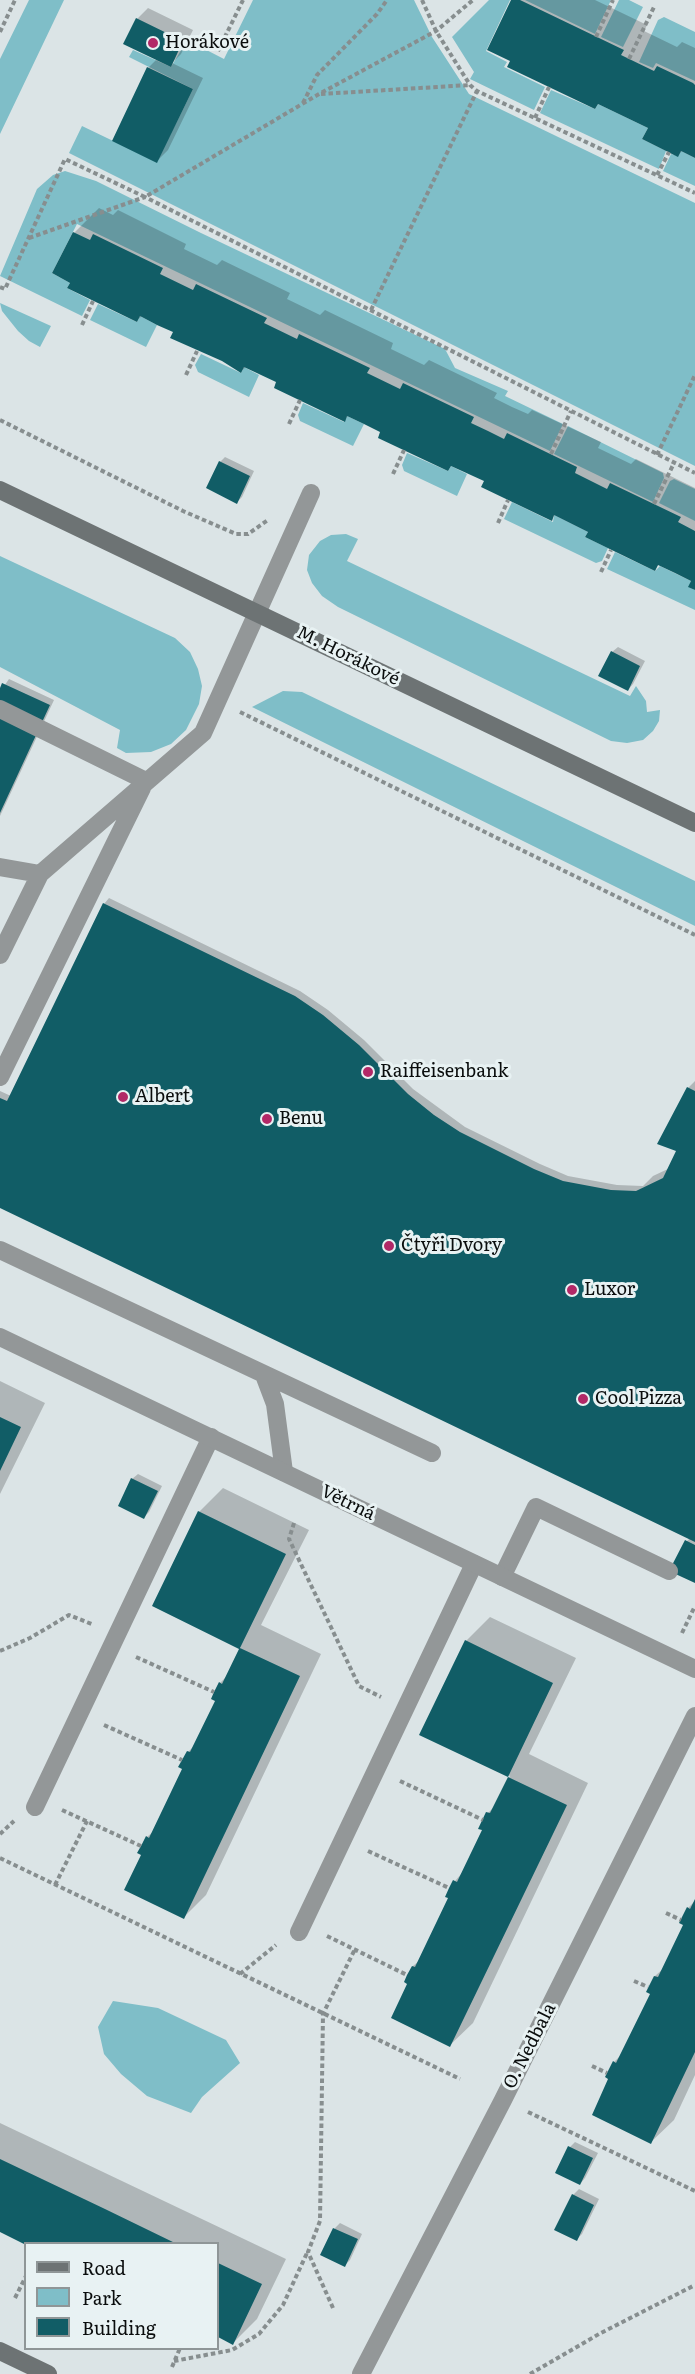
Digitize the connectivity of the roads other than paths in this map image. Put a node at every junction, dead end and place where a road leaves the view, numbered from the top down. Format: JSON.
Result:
{"nodes":[{"id":1,"x":0,"y":490,"type":"edge"},
{"id":2,"x":311,"y":494,"type":"dead end"},
{"id":3,"x":258,"y":613,"type":"junction"},
{"id":4,"x":0,"y":710,"type":"edge"},
{"id":5,"x":146,"y":781,"type":"junction"},
{"id":6,"x":695,"y":823,"type":"edge"},
{"id":7,"x":0,"y":867,"type":"edge"},
{"id":8,"x":39,"y":874,"type":"junction"},
{"id":9,"x":0,"y":955,"type":"edge"},
{"id":10,"x":0,"y":1077,"type":"edge"},
{"id":11,"x":0,"y":1251,"type":"edge"},
{"id":12,"x":0,"y":1337,"type":"edge"},
{"id":13,"x":264,"y":1375,"type":"junction"},
{"id":14,"x":211,"y":1437,"type":"junction"},
{"id":15,"x":432,"y":1453,"type":"dead end"},
{"id":16,"x":284,"y":1472,"type":"junction"},
{"id":17,"x":474,"y":1564,"type":"junction"},
{"id":18,"x":669,"y":1571,"type":"dead end"},
{"id":19,"x":502,"y":1577,"type":"junction"},
{"id":20,"x":695,"y":1669,"type":"edge"},
{"id":21,"x":695,"y":1716,"type":"edge"},
{"id":22,"x":37,"y":1803,"type":"road end"},
{"id":23,"x":300,"y":1928,"type":"road end"},
{"id":24,"x":0,"y":2351,"type":"edge"},
{"id":25,"x":48,"y":2374,"type":"edge"},
{"id":26,"x":360,"y":2374,"type":"edge"}],
"edges":[{"from":1,"to":3,"type":"street","name":"M. Horákové"},
{"from":2,"to":3,"type":"street"},
{"from":3,"to":5,"type":"street"},
{"from":3,"to":6,"type":"street","name":"M. Horákové"},
{"from":4,"to":5,"type":"street"},
{"from":5,"to":8,"type":"street"},
{"from":5,"to":10,"type":"street"},
{"from":7,"to":8,"type":"street"},
{"from":8,"to":9,"type":"street"},
{"from":11,"to":13,"type":"street"},
{"from":12,"to":14,"type":"street","name":"Větrná"},
{"from":13,"to":15,"type":"street"},
{"from":13,"to":16,"type":"street"},
{"from":14,"to":16,"type":"street","name":"Větrná"},
{"from":14,"to":22,"type":"street"},
{"from":16,"to":17,"type":"street","name":"Větrná"},
{"from":17,"to":19,"type":"street","name":"Větrná"},
{"from":17,"to":23,"type":"street"},
{"from":18,"to":19,"type":"street"},
{"from":19,"to":20,"type":"street","name":"Větrná"},
{"from":21,"to":26,"type":"street","name":"O. Nedbala"},
{"from":24,"to":25,"type":"street"}]}
